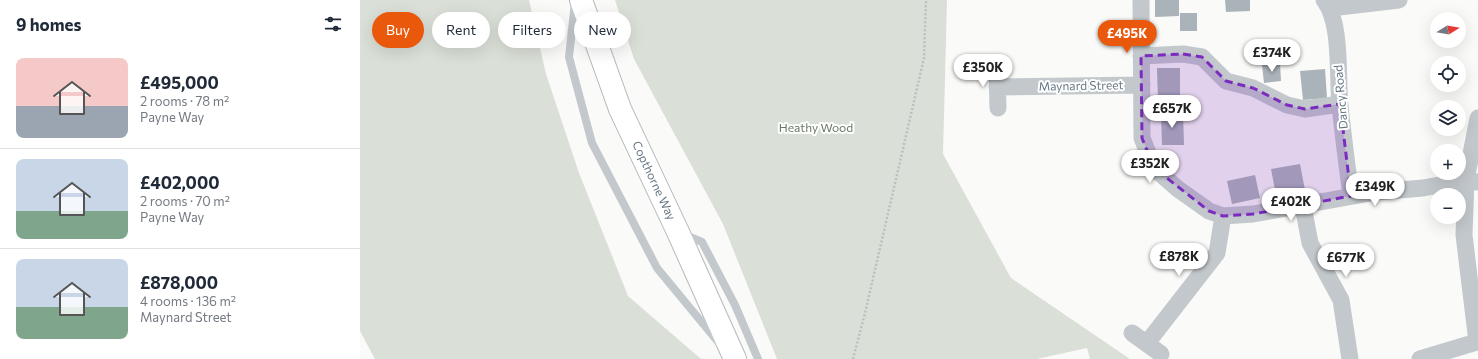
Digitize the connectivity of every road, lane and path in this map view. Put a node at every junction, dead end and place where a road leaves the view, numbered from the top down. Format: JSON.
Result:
{"nodes":[{"id":1,"x":575,"y":0,"type":"edge"},
{"id":2,"x":581,"y":0,"type":"edge"},
{"id":3,"x":926,"y":0,"type":"edge"},
{"id":4,"x":1141,"y":0,"type":"edge"},
{"id":5,"x":1399,"y":0,"type":"edge"},
{"id":6,"x":1327,"y":4,"type":"edge"},
{"id":7,"x":1142,"y":56,"type":"junction"},
{"id":8,"x":997,"y":67,"type":"dead end"},
{"id":9,"x":1142,"y":85,"type":"junction"},
{"id":10,"x":997,"y":87,"type":"junction"},
{"id":11,"x":1340,"y":104,"type":"junction"},
{"id":12,"x":998,"y":108,"type":"dead end"},
{"id":13,"x":1478,"y":118,"type":"edge"},
{"id":14,"x":1472,"y":181,"type":"edge"},
{"id":15,"x":1351,"y":196,"type":"junction"},
{"id":16,"x":1303,"y":206,"type":"junction"},
{"id":17,"x":1223,"y":216,"type":"junction"},
{"id":18,"x":678,"y":232,"type":"junction"},
{"id":19,"x":1132,"y":333,"type":"dead end"},
{"id":20,"x":1147,"y":344,"type":"junction"},
{"id":21,"x":1161,"y":354,"type":"dead end"},
{"id":22,"x":732,"y":359,"type":"edge"},
{"id":23,"x":735,"y":359,"type":"edge"},
{"id":24,"x":758,"y":359,"type":"edge"},
{"id":25,"x":853,"y":359,"type":"edge"},
{"id":26,"x":1350,"y":359,"type":"edge"},
{"id":27,"x":1420,"y":359,"type":"edge"}],
"edges":[{"from":1,"to":22,"type":"lane"},
{"from":2,"to":18,"type":"highway","name":"Copthorne Way"},
{"from":3,"to":25,"type":"path"},
{"from":4,"to":7,"type":"street"},
{"from":5,"to":6,"type":"street"},
{"from":6,"to":11,"type":"street","name":"Dancy Road"},
{"from":7,"to":9,"type":"street"},
{"from":7,"to":11,"type":"street"},
{"from":8,"to":10,"type":"street"},
{"from":9,"to":10,"type":"street","name":"Maynard Street"},
{"from":9,"to":17,"type":"street"},
{"from":10,"to":12,"type":"street"},
{"from":11,"to":15,"type":"street","name":"Dancy Road"},
{"from":13,"to":14,"type":"street"},
{"from":14,"to":15,"type":"street"},
{"from":14,"to":27,"type":"street"},
{"from":15,"to":16,"type":"street"},
{"from":16,"to":17,"type":"street"},
{"from":16,"to":26,"type":"street"},
{"from":17,"to":20,"type":"street"},
{"from":18,"to":23,"type":"highway","name":"Copthorne Way"},
{"from":18,"to":24,"type":"lane"},
{"from":19,"to":20,"type":"street"},
{"from":20,"to":21,"type":"street"}]}
